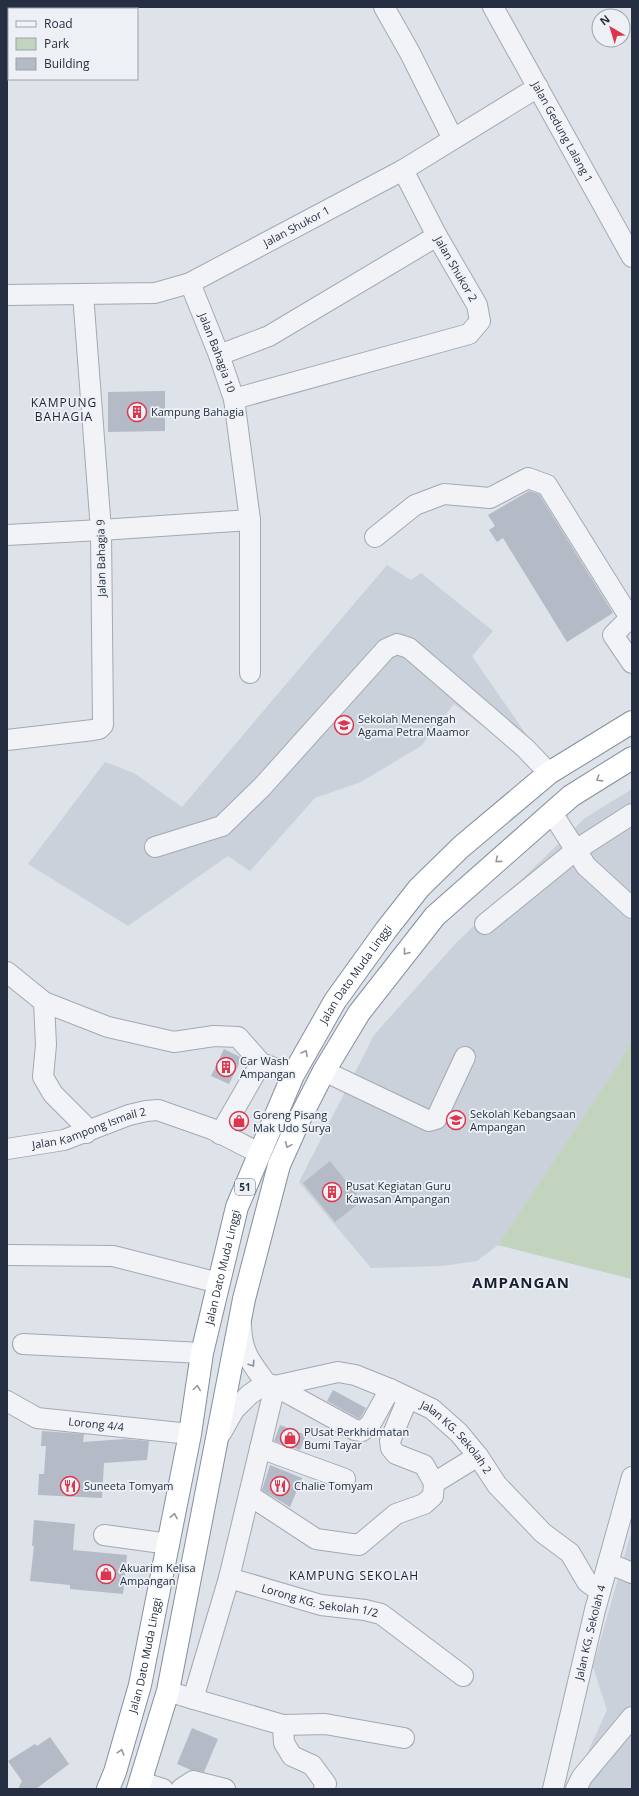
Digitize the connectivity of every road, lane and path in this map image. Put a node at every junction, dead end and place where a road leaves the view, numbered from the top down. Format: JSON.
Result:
{"nodes":[{"id":1,"x":384,"y":7,"type":"edge"},
{"id":2,"x":493,"y":7,"type":"edge"},
{"id":3,"x":538,"y":87,"type":"junction"},
{"id":4,"x":453,"y":139,"type":"junction"},
{"id":5,"x":403,"y":170,"type":"junction"},
{"id":6,"x":438,"y":236,"type":"junction"},
{"id":7,"x":632,"y":257,"type":"edge"},
{"id":8,"x":190,"y":283,"type":"junction"},
{"id":9,"x":7,"y":294,"type":"edge"},
{"id":10,"x":83,"y":294,"type":"junction"},
{"id":11,"x":219,"y":355,"type":"junction"},
{"id":12,"x":234,"y":399,"type":"junction"},
{"id":13,"x":250,"y":520,"type":"junction"},
{"id":14,"x":101,"y":530,"type":"junction"},
{"id":15,"x":7,"y":534,"type":"edge"},
{"id":16,"x":375,"y":537,"type":"dead end"},
{"id":17,"x":632,"y":663,"type":"edge"},
{"id":18,"x":250,"y":673,"type":"dead end"},
{"id":19,"x":632,"y":722,"type":"edge"},
{"id":20,"x":7,"y":740,"type":"edge"},
{"id":21,"x":632,"y":758,"type":"edge"},
{"id":22,"x":549,"y":773,"type":"junction"},
{"id":23,"x":552,"y":813,"type":"junction"},
{"id":24,"x":632,"y":814,"type":"edge"},
{"id":25,"x":155,"y":847,"type":"dead end"},
{"id":26,"x":576,"y":850,"type":"junction"},
{"id":27,"x":632,"y":908,"type":"edge"},
{"id":28,"x":485,"y":924,"type":"dead end"},
{"id":29,"x":7,"y":972,"type":"edge"},
{"id":30,"x":44,"y":1002,"type":"junction"},
{"id":31,"x":465,"y":1057,"type":"dead end"},
{"id":32,"x":261,"y":1063,"type":"junction"},
{"id":33,"x":324,"y":1071,"type":"junction"},
{"id":34,"x":293,"y":1074,"type":"junction"},
{"id":35,"x":86,"y":1133,"type":"junction"},
{"id":36,"x":220,"y":1134,"type":"junction"},
{"id":37,"x":7,"y":1149,"type":"edge"},
{"id":38,"x":259,"y":1153,"type":"junction"},
{"id":39,"x":7,"y":1255,"type":"edge"},
{"id":40,"x":218,"y":1283,"type":"junction"},
{"id":41,"x":240,"y":1315,"type":"junction"},
{"id":42,"x":23,"y":1344,"type":"dead end"},
{"id":43,"x":202,"y":1353,"type":"junction"},
{"id":44,"x":270,"y":1385,"type":"junction"},
{"id":45,"x":390,"y":1389,"type":"junction"},
{"id":46,"x":408,"y":1398,"type":"junction"},
{"id":47,"x":7,"y":1401,"type":"edge"},
{"id":48,"x":190,"y":1434,"type":"junction"},
{"id":49,"x":218,"y":1439,"type":"junction"},
{"id":50,"x":260,"y":1448,"type":"junction"},
{"id":51,"x":478,"y":1456,"type":"junction"},
{"id":52,"x":632,"y":1477,"type":"edge"},
{"id":53,"x":345,"y":1479,"type":"dead end"},
{"id":54,"x":434,"y":1483,"type":"junction"},
{"id":55,"x":249,"y":1495,"type":"junction"},
{"id":56,"x":104,"y":1535,"type":"dead end"},
{"id":57,"x":169,"y":1544,"type":"junction"},
{"id":58,"x":608,"y":1563,"type":"junction"},
{"id":59,"x":632,"y":1573,"type":"edge"},
{"id":60,"x":229,"y":1578,"type":"junction"},
{"id":61,"x":600,"y":1591,"type":"junction"},
{"id":62,"x":463,"y":1676,"type":"dead end"},
{"id":63,"x":168,"y":1691,"type":"junction"},
{"id":64,"x":193,"y":1699,"type":"junction"},
{"id":65,"x":632,"y":1717,"type":"edge"},
{"id":66,"x":283,"y":1726,"type":"junction"},
{"id":67,"x":404,"y":1738,"type":"dead end"},
{"id":68,"x":139,"y":1785,"type":"edge"},
{"id":69,"x":108,"y":1789,"type":"edge"},
{"id":70,"x":163,"y":1789,"type":"edge"},
{"id":71,"x":181,"y":1789,"type":"edge"},
{"id":72,"x":225,"y":1789,"type":"edge"},
{"id":73,"x":324,"y":1789,"type":"edge"},
{"id":74,"x":553,"y":1789,"type":"edge"},
{"id":75,"x":576,"y":1789,"type":"edge"}],
"edges":[{"from":1,"to":4,"type":"street"},
{"from":2,"to":3,"type":"street","name":"Jalan Gedung Lalang 1"},
{"from":3,"to":4,"type":"street"},
{"from":3,"to":7,"type":"street","name":"Jalan Gedung Lalang 1"},
{"from":4,"to":5,"type":"street"},
{"from":5,"to":6,"type":"street","name":"Jalan Shukor 2"},
{"from":5,"to":8,"type":"street","name":"Jalan Shukor 1"},
{"from":6,"to":11,"type":"street"},
{"from":6,"to":12,"type":"street","name":"Jalan Shukor 2"},
{"from":8,"to":10,"type":"street","name":"Jalan Shukor 1"},
{"from":8,"to":11,"type":"street","name":"Jalan Bahagia 10"},
{"from":9,"to":10,"type":"street","name":"Jalan Shukor 1"},
{"from":10,"to":14,"type":"street","name":"Jalan Bahagia 9"},
{"from":11,"to":12,"type":"street","name":"Jalan Bahagia 10"},
{"from":12,"to":13,"type":"street","name":"Jalan Bahagia 10"},
{"from":13,"to":14,"type":"street"},
{"from":13,"to":18,"type":"street","name":"Jalan Bahagia 10"},
{"from":14,"to":15,"type":"street"},
{"from":14,"to":20,"type":"street","name":"Jalan Bahagia 9"},
{"from":16,"to":17,"type":"street"},
{"from":19,"to":22,"type":"highway","name":"Jalan Dato Muda Linggi","number":"51"},
{"from":21,"to":23,"type":"highway","number":"51","one_way":true},
{"from":22,"to":25,"type":"street"},
{"from":34,"to":22,"type":"highway","name":"Jalan Dato Muda Linggi","number":"51","one_way":true},
{"from":23,"to":26,"type":"street"},
{"from":23,"to":33,"type":"highway","number":"51","one_way":true},
{"from":24,"to":26,"type":"street"},
{"from":26,"to":27,"type":"street"},
{"from":26,"to":28,"type":"street"},
{"from":29,"to":30,"type":"street"},
{"from":30,"to":32,"type":"street"},
{"from":30,"to":35,"type":"street"},
{"from":31,"to":33,"type":"street"},
{"from":32,"to":34,"type":"street"},
{"from":32,"to":36,"type":"street"},
{"from":33,"to":41,"type":"highway","number":"51","one_way":true},
{"from":34,"to":38,"type":"highway","name":"Jalan Dato Muda Linggi","number":"51"},
{"from":35,"to":36,"type":"street","name":"Jalan Kampong Ismail 2"},
{"from":35,"to":37,"type":"street","name":"Jalan Kampong Ismail 2"},
{"from":36,"to":38,"type":"street","name":"Jalan Kampong Ismail 2"},
{"from":38,"to":40,"type":"highway","name":"Jalan Dato Muda Linggi","number":"51"},
{"from":39,"to":40,"type":"street"},
{"from":40,"to":43,"type":"highway","name":"Jalan Dato Muda Linggi","number":"51"},
{"from":41,"to":44,"type":"street","one_way":true},
{"from":41,"to":49,"type":"highway","number":"51"},
{"from":42,"to":43,"type":"street"},
{"from":48,"to":43,"type":"highway","name":"Jalan Dato Muda Linggi","number":"51","one_way":true},
{"from":44,"to":45,"type":"street","name":"Jalan KG. Sekolah 2"},
{"from":44,"to":45,"type":"street"},
{"from":44,"to":49,"type":"street","name":"Jalan KG. Sekolah 2"},
{"from":44,"to":50,"type":"street"},
{"from":45,"to":46,"type":"street","name":"Jalan KG. Sekolah 2"},
{"from":46,"to":51,"type":"street","name":"Jalan KG. Sekolah 2"},
{"from":46,"to":54,"type":"street"},
{"from":47,"to":48,"type":"street","name":"Lorong 4/4"},
{"from":57,"to":48,"type":"highway","name":"Jalan Dato Muda Linggi","number":"51","one_way":true},
{"from":49,"to":63,"type":"highway","number":"51"},
{"from":50,"to":53,"type":"street"},
{"from":50,"to":55,"type":"street"},
{"from":51,"to":54,"type":"street"},
{"from":51,"to":61,"type":"street","name":"Jalan KG. Sekolah 2"},
{"from":52,"to":58,"type":"street","name":"Jalan KG. Sekolah 4"},
{"from":54,"to":55,"type":"street"},
{"from":55,"to":60,"type":"street"},
{"from":56,"to":57,"type":"street"},
{"from":69,"to":57,"type":"highway","name":"Jalan Dato Muda Linggi","number":"51","one_way":true},
{"from":58,"to":59,"type":"street"},
{"from":58,"to":61,"type":"street","name":"Jalan KG. Sekolah 4"},
{"from":60,"to":62,"type":"street","name":"Lorong KG. Sekolah 1/2"},
{"from":60,"to":64,"type":"street"},
{"from":61,"to":74,"type":"street","name":"Jalan KG. Sekolah 4"},
{"from":63,"to":64,"type":"street"},
{"from":63,"to":68,"type":"highway","number":"51"},
{"from":64,"to":66,"type":"street"},
{"from":65,"to":75,"type":"street"},
{"from":66,"to":67,"type":"street"},
{"from":66,"to":73,"type":"street"},
{"from":68,"to":70,"type":"street"},
{"from":71,"to":72,"type":"street"}]}
